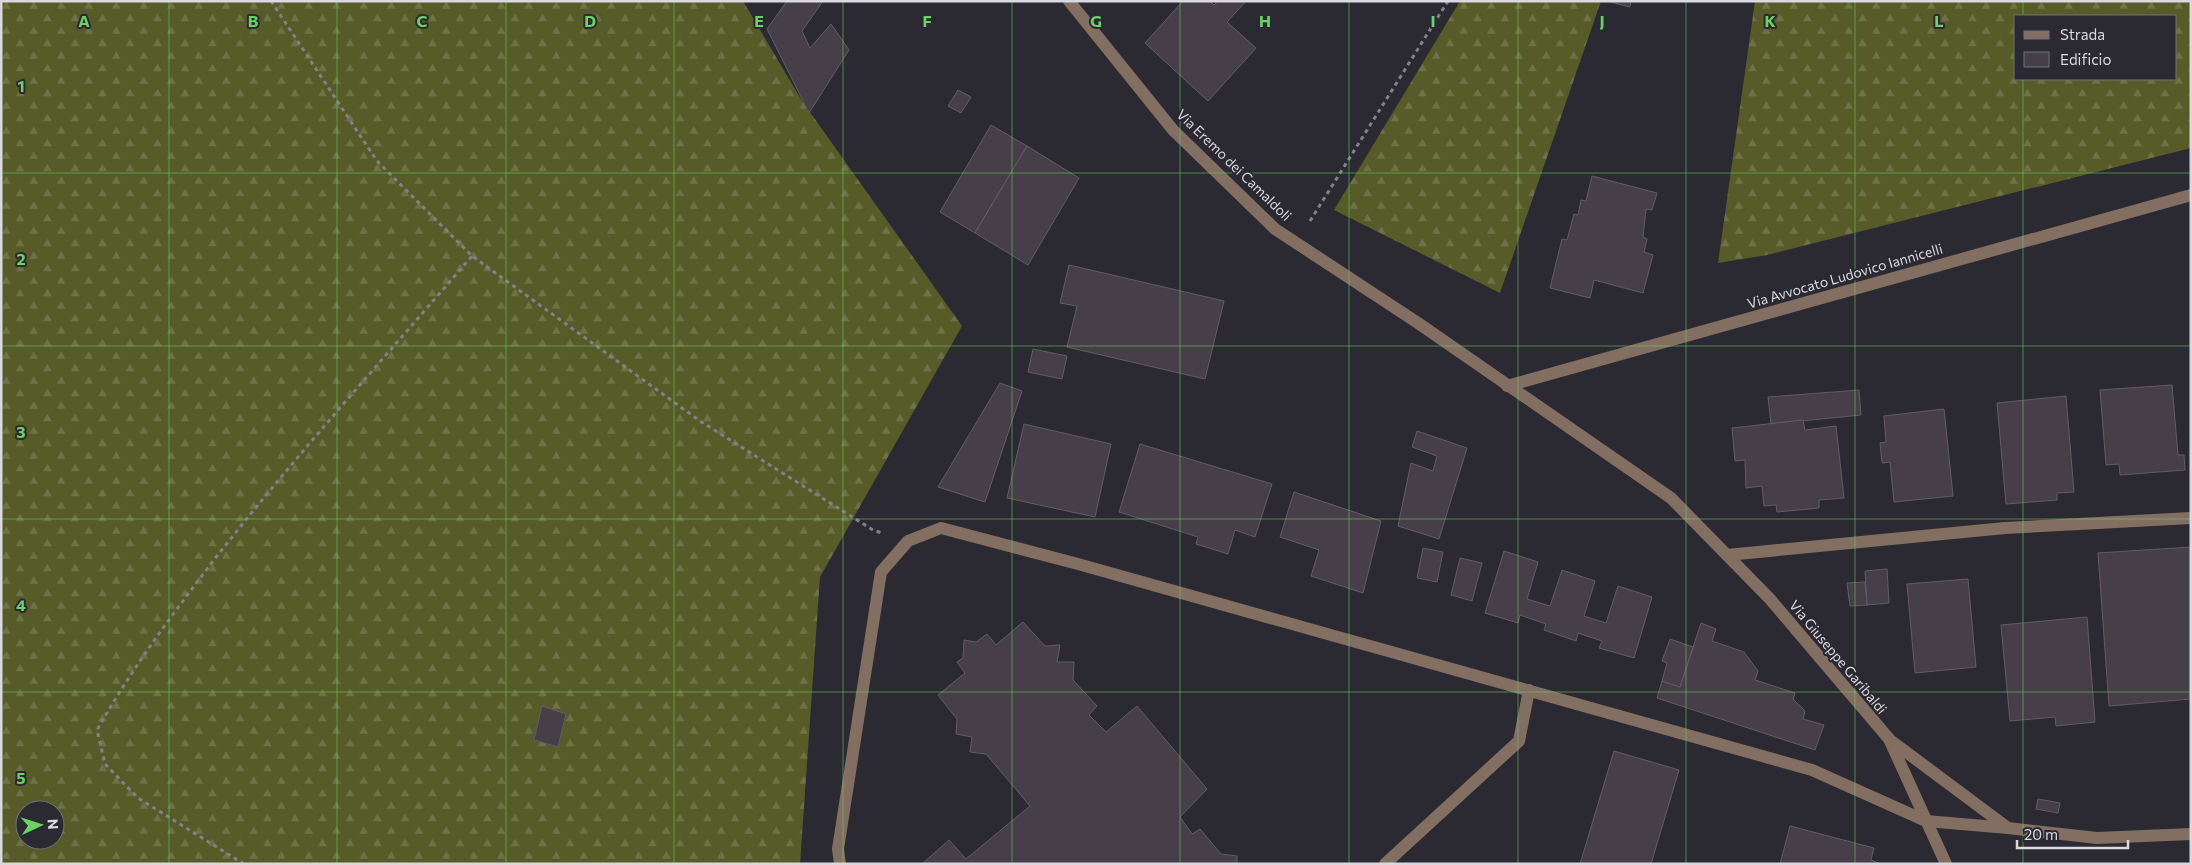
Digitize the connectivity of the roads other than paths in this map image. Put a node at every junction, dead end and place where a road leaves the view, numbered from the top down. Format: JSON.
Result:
{"nodes":[{"id":1,"x":1069,"y":1,"type":"edge"},
{"id":2,"x":2191,"y":195,"type":"edge"},
{"id":3,"x":1507,"y":386,"type":"junction"},
{"id":4,"x":2191,"y":518,"type":"edge"},
{"id":5,"x":1726,"y":555,"type":"junction"},
{"id":6,"x":1529,"y":690,"type":"junction"},
{"id":7,"x":1890,"y":740,"type":"junction"},
{"id":8,"x":1926,"y":821,"type":"junction"},
{"id":9,"x":2008,"y":828,"type":"junction"},
{"id":10,"x":2191,"y":834,"type":"edge"},
{"id":11,"x":840,"y":864,"type":"edge"},
{"id":12,"x":1385,"y":864,"type":"edge"},
{"id":13,"x":1946,"y":864,"type":"edge"}],
"edges":[{"from":1,"to":3,"type":"street","name":"Via Eremo dei Camaldoli"},
{"from":2,"to":3,"type":"street","name":"Via Avvocato Ludovico Iannicelli"},
{"from":3,"to":5,"type":"street","name":"Via Giuseppe Garibaldi"},
{"from":4,"to":5,"type":"street"},
{"from":5,"to":7,"type":"street","name":"Via Giuseppe Garibaldi"},
{"from":6,"to":8,"type":"street"},
{"from":6,"to":11,"type":"street"},
{"from":6,"to":12,"type":"street"},
{"from":7,"to":8,"type":"street"},
{"from":7,"to":9,"type":"street","name":"Via Giuseppe Garibaldi"},
{"from":8,"to":9,"type":"street"},
{"from":8,"to":13,"type":"street"},
{"from":9,"to":10,"type":"street"}]}
